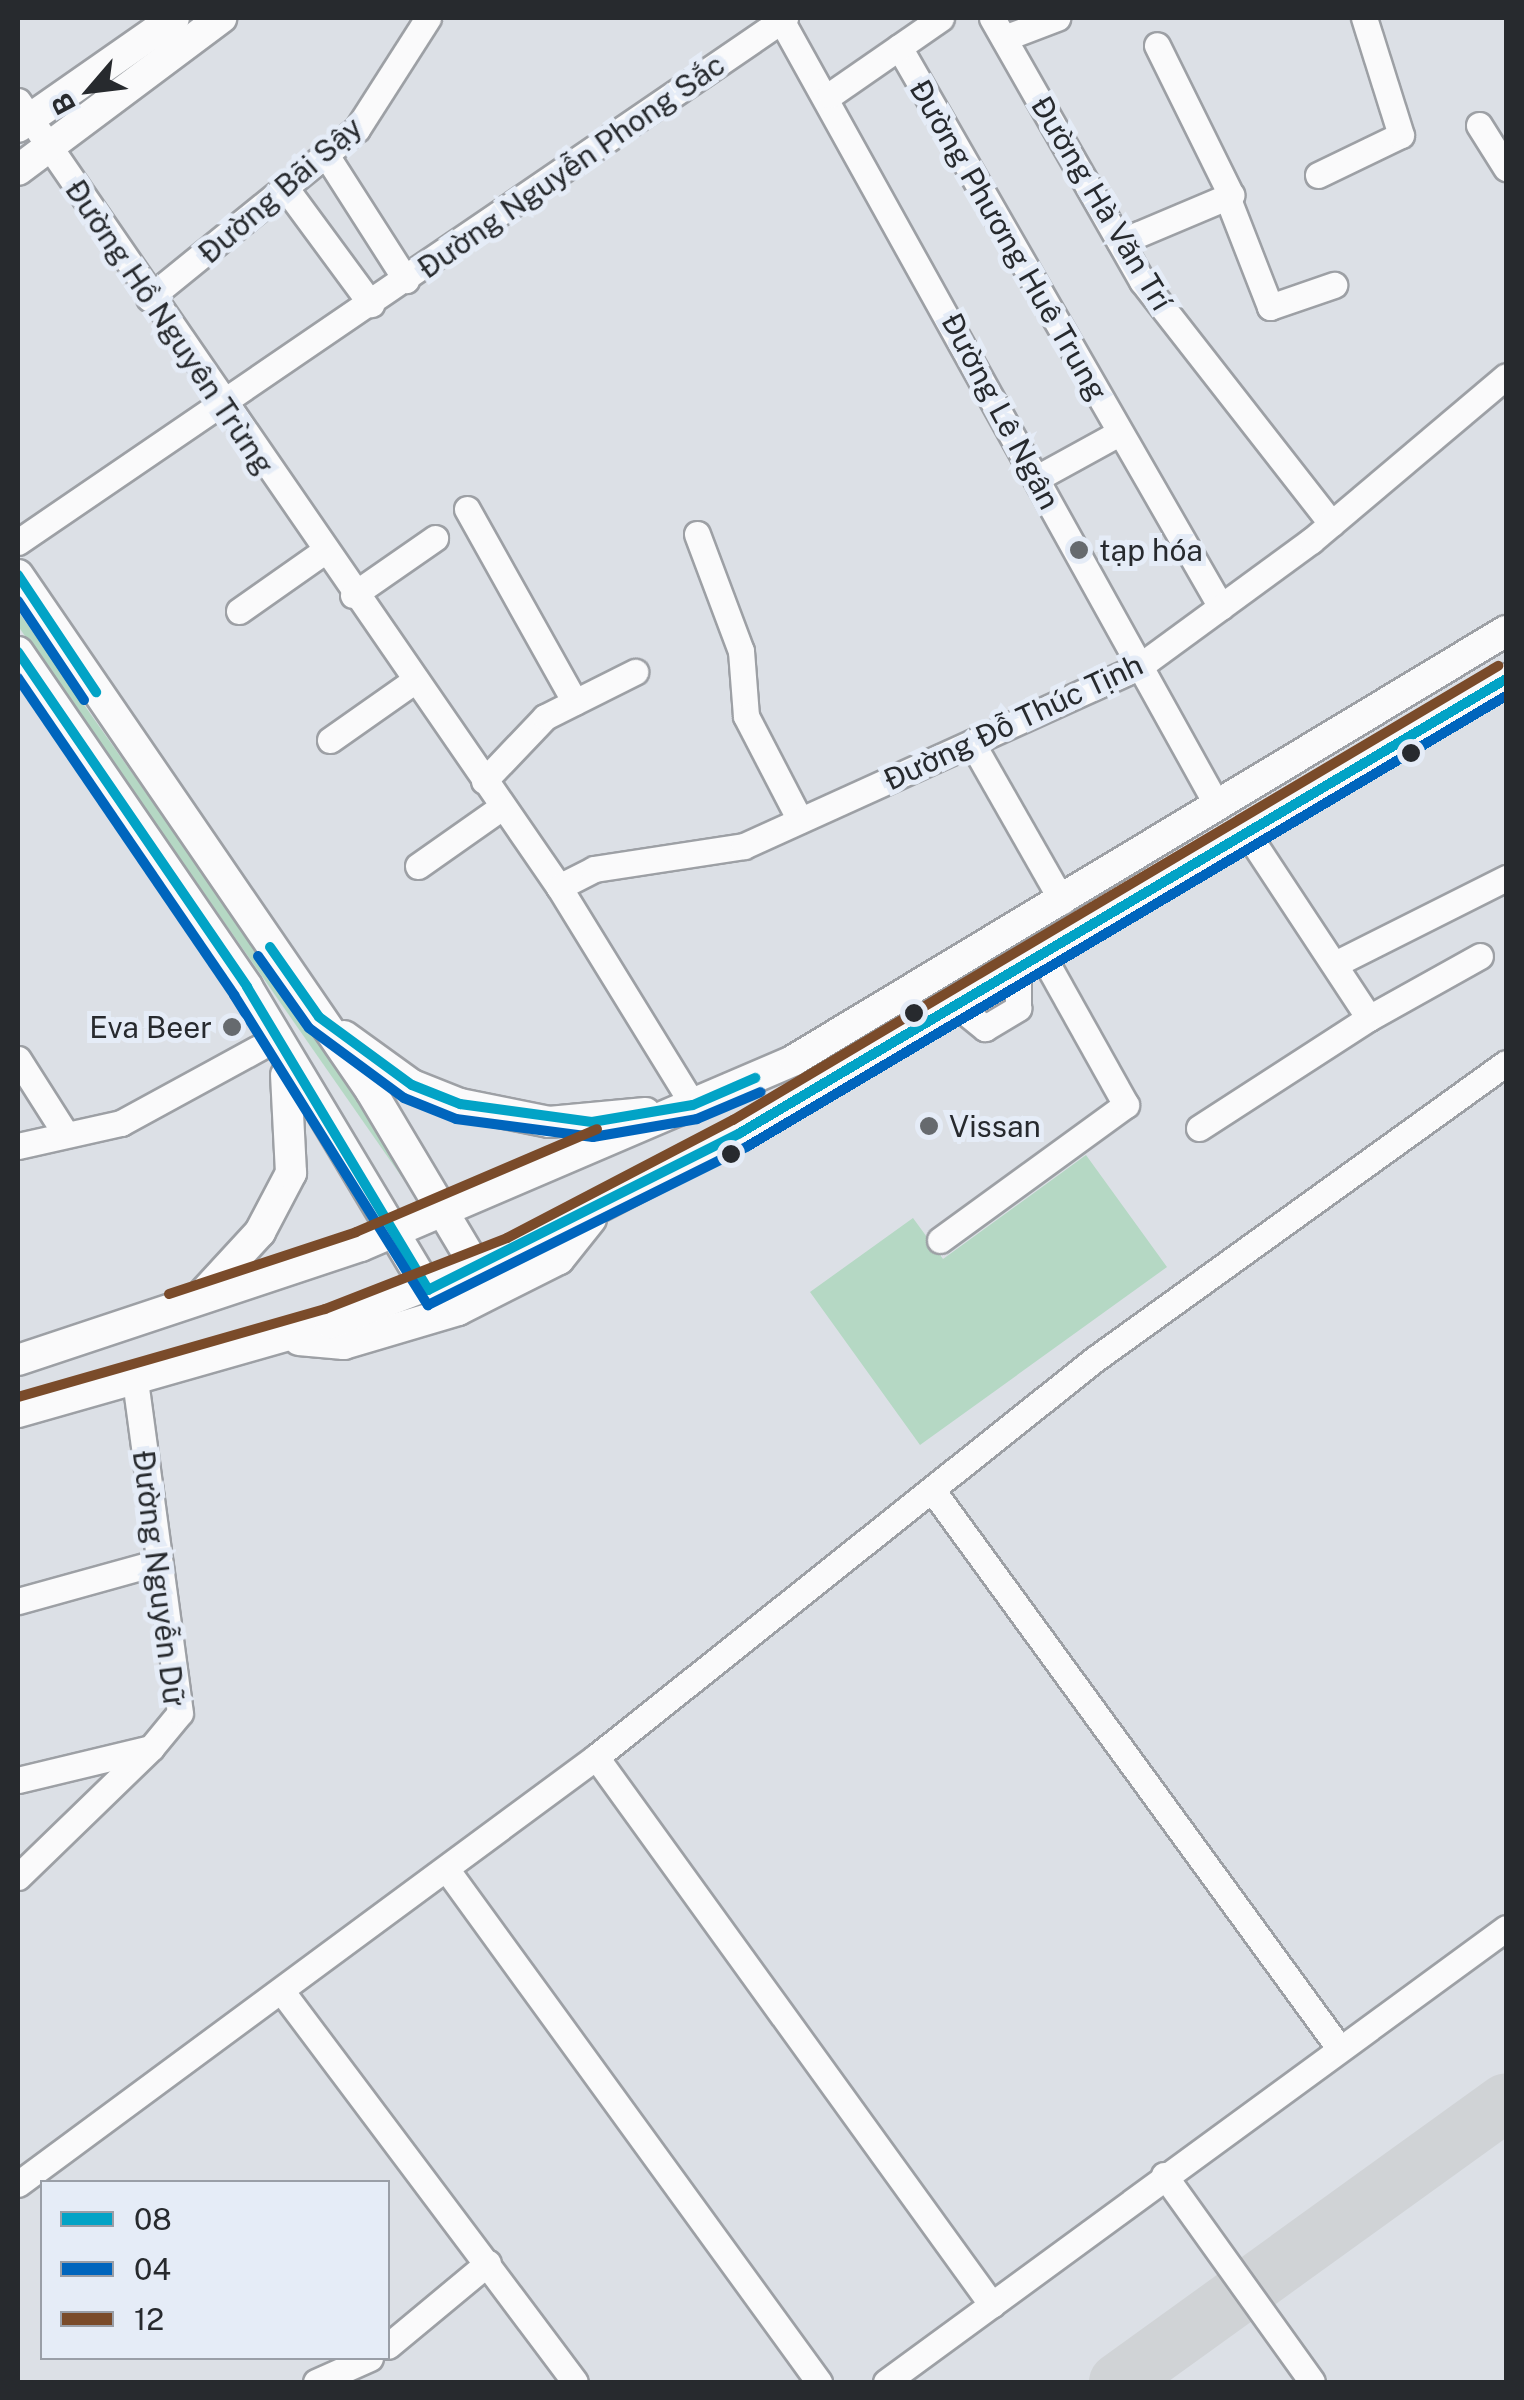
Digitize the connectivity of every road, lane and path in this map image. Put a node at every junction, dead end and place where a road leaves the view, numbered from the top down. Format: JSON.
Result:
{"nodes":[{"id":1,"x":174,"y":18,"type":"edge"},
{"id":2,"x":221,"y":18,"type":"edge"},
{"id":3,"x":428,"y":18,"type":"edge"},
{"id":4,"x":782,"y":18,"type":"edge"},
{"id":5,"x":941,"y":18,"type":"edge"},
{"id":6,"x":1057,"y":18,"type":"edge"},
{"id":7,"x":1364,"y":18,"type":"edge"},
{"id":8,"x":998,"y":28,"type":"edge"},
{"id":9,"x":1157,"y":45,"type":"dead end"},
{"id":10,"x":899,"y":46,"type":"junction"},
{"id":11,"x":830,"y":95,"type":"junction"},
{"id":12,"x":22,"y":115,"type":"edge"},
{"id":13,"x":1479,"y":125,"type":"dead end"},
{"id":14,"x":50,"y":148,"type":"junction"},
{"id":15,"x":328,"y":158,"type":"junction"},
{"id":16,"x":1506,"y":168,"type":"edge"},
{"id":17,"x":18,"y":170,"type":"edge"},
{"id":18,"x":1318,"y":175,"type":"dead end"},
{"id":19,"x":287,"y":190,"type":"junction"},
{"id":20,"x":1228,"y":199,"type":"junction"},
{"id":21,"x":1120,"y":242,"type":"junction"},
{"id":22,"x":406,"y":280,"type":"junction"},
{"id":23,"x":1334,"y":285,"type":"dead end"},
{"id":24,"x":149,"y":298,"type":"junction"},
{"id":25,"x":371,"y":304,"type":"junction"},
{"id":26,"x":1506,"y":376,"type":"edge"},
{"id":27,"x":223,"y":406,"type":"junction"},
{"id":28,"x":1119,"y":433,"type":"junction"},
{"id":29,"x":1037,"y":478,"type":"junction"},
{"id":30,"x":466,"y":510,"type":"dead end"},
{"id":31,"x":1332,"y":524,"type":"junction"},
{"id":32,"x":697,"y":534,"type":"dead end"},
{"id":33,"x":435,"y":538,"type":"dead end"},
{"id":34,"x":18,"y":542,"type":"edge"},
{"id":35,"x":323,"y":552,"type":"junction"},
{"id":36,"x":18,"y":575,"type":"edge"},
{"id":37,"x":353,"y":595,"type":"junction"},
{"id":38,"x":1221,"y":606,"type":"junction"},
{"id":39,"x":239,"y":611,"type":"dead end"},
{"id":40,"x":1506,"y":632,"type":"edge"},
{"id":41,"x":18,"y":652,"type":"edge"},
{"id":42,"x":1140,"y":666,"type":"junction"},
{"id":43,"x":635,"y":672,"type":"dead end"},
{"id":44,"x":1506,"y":680,"type":"edge"},
{"id":45,"x":414,"y":681,"type":"junction"},
{"id":46,"x":576,"y":702,"type":"junction"},
{"id":47,"x":330,"y":740,"type":"dead end"},
{"id":48,"x":972,"y":743,"type":"junction"},
{"id":49,"x":484,"y":780,"type":"junction"},
{"id":50,"x":502,"y":806,"type":"junction"},
{"id":51,"x":1218,"y":807,"type":"junction"},
{"id":52,"x":800,"y":820,"type":"junction"},
{"id":53,"x":1247,"y":832,"type":"junction"},
{"id":54,"x":418,"y":866,"type":"dead end"},
{"id":55,"x":1500,"y":878,"type":"edge"},
{"id":56,"x":560,"y":887,"type":"junction"},
{"id":57,"x":1062,"y":901,"type":"junction"},
{"id":58,"x":1480,"y":956,"type":"dead end"},
{"id":59,"x":1030,"y":960,"type":"junction"},
{"id":60,"x":1337,"y":963,"type":"junction"},
{"id":61,"x":319,"y":1017,"type":"junction"},
{"id":62,"x":1369,"y":1018,"type":"junction"},
{"id":63,"x":279,"y":1038,"type":"junction"},
{"id":64,"x":18,"y":1059,"type":"edge"},
{"id":65,"x":1506,"y":1063,"type":"edge"},
{"id":66,"x":693,"y":1105,"type":"junction"},
{"id":67,"x":1199,"y":1128,"type":"dead end"},
{"id":68,"x":64,"y":1133,"type":"junction"},
{"id":69,"x":18,"y":1146,"type":"edge"},
{"id":70,"x":599,"y":1208,"type":"junction"},
{"id":71,"x":444,"y":1212,"type":"junction"},
{"id":72,"x":394,"y":1232,"type":"junction"},
{"id":73,"x":940,"y":1240,"type":"dead end"},
{"id":74,"x":477,"y":1269,"type":"junction"},
{"id":75,"x":428,"y":1290,"type":"junction"},
{"id":76,"x":196,"y":1300,"type":"junction"},
{"id":77,"x":281,"y":1338,"type":"junction"},
{"id":78,"x":18,"y":1360,"type":"edge"},
{"id":79,"x":135,"y":1380,"type":"junction"},
{"id":80,"x":18,"y":1412,"type":"edge"},
{"id":81,"x":933,"y":1491,"type":"junction"},
{"id":82,"x":155,"y":1563,"type":"junction"},
{"id":83,"x":18,"y":1601,"type":"edge"},
{"id":84,"x":151,"y":1748,"type":"junction"},
{"id":85,"x":596,"y":1757,"type":"junction"},
{"id":86,"x":18,"y":1780,"type":"edge"},
{"id":87,"x":446,"y":1870,"type":"junction"},
{"id":88,"x":18,"y":1877,"type":"edge"},
{"id":89,"x":1506,"y":1928,"type":"edge"},
{"id":90,"x":284,"y":1993,"type":"junction"},
{"id":91,"x":1336,"y":2045,"type":"junction"},
{"id":92,"x":1164,"y":2175,"type":"junction"},
{"id":93,"x":18,"y":2184,"type":"edge"},
{"id":94,"x":488,"y":2264,"type":"junction"},
{"id":95,"x":992,"y":2306,"type":"junction"},
{"id":96,"x":390,"y":2344,"type":"edge"},
{"id":97,"x":366,"y":2360,"type":"edge"},
{"id":98,"x":316,"y":2382,"type":"edge"},
{"id":99,"x":575,"y":2382,"type":"edge"},
{"id":100,"x":819,"y":2382,"type":"edge"},
{"id":101,"x":886,"y":2382,"type":"edge"},
{"id":102,"x":1312,"y":2382,"type":"edge"}],
"edges":[{"from":1,"to":12,"type":"main road"},
{"from":2,"to":14,"type":"main road"},
{"from":3,"to":15,"type":"street","name":"Đường Bãi Sậy"},
{"from":4,"to":11,"type":"street","name":"Đường Lê Ngân"},
{"from":4,"to":22,"type":"street","name":"Đường Nguyễn Phong Sắc"},
{"from":5,"to":10,"type":"street"},
{"from":6,"to":8,"type":"street"},
{"from":7,"to":18,"type":"street"},
{"from":8,"to":21,"type":"street","name":"Đường Hà Văn Trí"},
{"from":9,"to":20,"type":"street"},
{"from":10,"to":11,"type":"street"},
{"from":10,"to":28,"type":"street","name":"Đường Phương Huê Trung"},
{"from":11,"to":29,"type":"street","name":"Đường Lê Ngân"},
{"from":12,"to":14,"type":"street","name":"Đường Hồ Nguyên Trừng"},
{"from":13,"to":16,"type":"street"},
{"from":14,"to":17,"type":"main road"},
{"from":14,"to":24,"type":"street","name":"Đường Hồ Nguyên Trừng"},
{"from":15,"to":19,"type":"street","name":"Đường Bãi Sậy"},
{"from":15,"to":22,"type":"street","name":"Đường Nguyễn Phong Sắc"},
{"from":19,"to":24,"type":"street","name":"Đường Bãi Sậy"},
{"from":19,"to":25,"type":"street"},
{"from":20,"to":21,"type":"street"},
{"from":20,"to":23,"type":"street"},
{"from":21,"to":31,"type":"street","name":"Đường Hà Văn Trí"},
{"from":22,"to":25,"type":"street","name":"Đường Nguyễn Phong Sắc"},
{"from":24,"to":27,"type":"street","name":"Đường Hồ Nguyên Trừng"},
{"from":25,"to":27,"type":"street","name":"Đường Nguyễn Phong Sắc"},
{"from":26,"to":31,"type":"street","name":"Đường Đỗ Thúc Tịnh"},
{"from":27,"to":34,"type":"street","name":"Đường Nguyễn Phong Sắc"},
{"from":27,"to":35,"type":"street","name":"Đường Hồ Nguyên Trừng"},
{"from":28,"to":29,"type":"street","name":"Đường Phương Huê Trung"},
{"from":28,"to":38,"type":"street","name":"Đường Phương Huê Trung"},
{"from":29,"to":42,"type":"street","name":"Đường Lê Ngân"},
{"from":30,"to":46,"type":"street"},
{"from":31,"to":38,"type":"street","name":"Đường Đỗ Thúc Tịnh"},
{"from":32,"to":52,"type":"street"},
{"from":33,"to":37,"type":"street"},
{"from":35,"to":37,"type":"street","name":"Đường Hồ Nguyên Trừng"},
{"from":35,"to":39,"type":"street"},
{"from":36,"to":61,"type":"main road"},
{"from":37,"to":45,"type":"street","name":"Đường Hồ Nguyên Trừng"},
{"from":38,"to":42,"type":"street","name":"Đường Đỗ Thúc Tịnh"},
{"from":40,"to":51,"type":"main road"},
{"from":41,"to":63,"type":"main road"},
{"from":42,"to":48,"type":"street","name":"Đường Đỗ Thúc Tịnh"},
{"from":42,"to":51,"type":"street","name":"Đường Lê Ngân"},
{"from":43,"to":46,"type":"street"},
{"from":44,"to":53,"type":"main road"},
{"from":45,"to":47,"type":"street"},
{"from":45,"to":49,"type":"street","name":"Đường Hồ Nguyên Trừng"},
{"from":46,"to":49,"type":"street"},
{"from":48,"to":52,"type":"street","name":"Đường Đỗ Thúc Tịnh"},
{"from":48,"to":57,"type":"street"},
{"from":49,"to":50,"type":"street","name":"Đường Hồ Nguyên Trừng"},
{"from":50,"to":54,"type":"street"},
{"from":50,"to":56,"type":"street","name":"Đường Hồ Nguyên Trừng"},
{"from":51,"to":57,"type":"main road"},
{"from":52,"to":56,"type":"street","name":"Đường Đỗ Thúc Tịnh"},
{"from":53,"to":59,"type":"main road"},
{"from":53,"to":60,"type":"street"},
{"from":55,"to":60,"type":"street"},
{"from":56,"to":66,"type":"street","name":"Đường Hồ Nguyên Trừng"},
{"from":57,"to":66,"type":"main road"},
{"from":58,"to":62,"type":"street"},
{"from":59,"to":70,"type":"main road"},
{"from":59,"to":73,"type":"street"},
{"from":60,"to":62,"type":"street"},
{"from":61,"to":66,"type":"main road"},
{"from":61,"to":71,"type":"main road"},
{"from":62,"to":67,"type":"street"},
{"from":63,"to":68,"type":"street"},
{"from":63,"to":72,"type":"main road"},
{"from":63,"to":76,"type":"main road"},
{"from":64,"to":68,"type":"street"},
{"from":65,"to":81,"type":"street"},
{"from":66,"to":71,"type":"main road"},
{"from":68,"to":69,"type":"street"},
{"from":70,"to":74,"type":"main road"},
{"from":70,"to":77,"type":"main road"},
{"from":71,"to":72,"type":"main road"},
{"from":71,"to":74,"type":"main road"},
{"from":72,"to":75,"type":"main road"},
{"from":72,"to":76,"type":"main road"},
{"from":74,"to":75,"type":"main road"},
{"from":75,"to":77,"type":"main road"},
{"from":76,"to":78,"type":"main road"},
{"from":77,"to":79,"type":"main road"},
{"from":79,"to":80,"type":"main road"},
{"from":79,"to":82,"type":"street","name":"Đường Nguyễn Dữ"},
{"from":81,"to":85,"type":"street"},
{"from":81,"to":91,"type":"street"},
{"from":82,"to":83,"type":"street"},
{"from":82,"to":84,"type":"street","name":"Đường Nguyễn Dữ"},
{"from":84,"to":86,"type":"street","name":"Đường Nguyễn Dữ"},
{"from":84,"to":88,"type":"street"},
{"from":85,"to":87,"type":"street"},
{"from":85,"to":95,"type":"street"},
{"from":87,"to":90,"type":"street"},
{"from":87,"to":100,"type":"street"},
{"from":89,"to":91,"type":"street"},
{"from":90,"to":93,"type":"street"},
{"from":90,"to":94,"type":"street"},
{"from":91,"to":92,"type":"street"},
{"from":92,"to":95,"type":"street"},
{"from":92,"to":102,"type":"street"},
{"from":94,"to":96,"type":"street"},
{"from":94,"to":99,"type":"street"},
{"from":95,"to":101,"type":"street"},
{"from":97,"to":98,"type":"street"}]}
